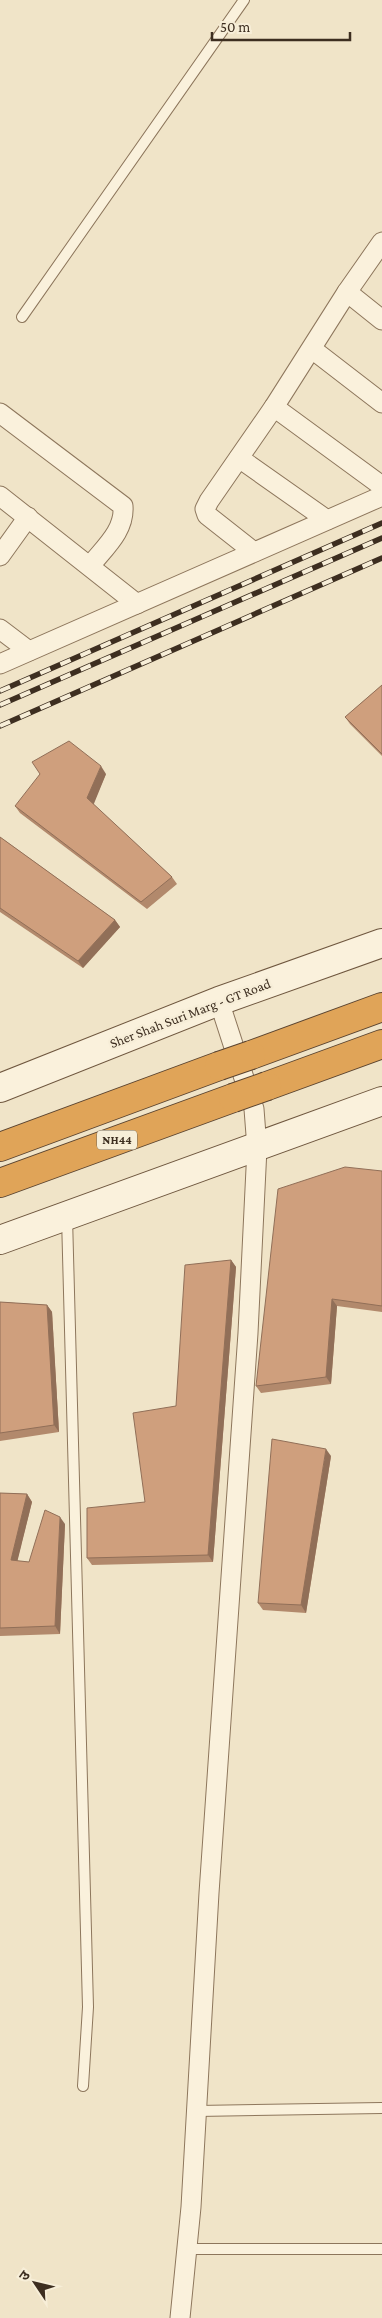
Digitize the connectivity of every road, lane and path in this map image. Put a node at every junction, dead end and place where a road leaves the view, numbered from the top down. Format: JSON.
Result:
{"nodes":[{"id":1,"x":244,"y":0,"type":"edge"},
{"id":2,"x":382,"y":242,"type":"edge"},
{"id":3,"x":347,"y":292,"type":"junction"},
{"id":4,"x":22,"y":317,"type":"dead end"},
{"id":5,"x":382,"y":320,"type":"edge"},
{"id":6,"x":312,"y":348,"type":"junction"},
{"id":7,"x":382,"y":403,"type":"edge"},
{"id":8,"x":274,"y":407,"type":"junction"},
{"id":9,"x":0,"y":413,"type":"edge"},
{"id":10,"x":239,"y":458,"type":"junction"},
{"id":11,"x":382,"y":486,"type":"edge"},
{"id":12,"x":0,"y":496,"type":"edge"},
{"id":13,"x":382,"y":496,"type":"edge"},
{"id":14,"x":28,"y":517,"type":"junction"},
{"id":15,"x":327,"y":520,"type":"junction"},
{"id":16,"x":254,"y":552,"type":"junction"},
{"id":17,"x":0,"y":556,"type":"edge"},
{"id":18,"x":90,"y":566,"type":"junction"},
{"id":19,"x":137,"y":604,"type":"junction"},
{"id":20,"x":0,"y":629,"type":"edge"},
{"id":21,"x":29,"y":651,"type":"junction"},
{"id":22,"x":0,"y":664,"type":"edge"},
{"id":23,"x":382,"y":943,"type":"edge"},
{"id":24,"x":219,"y":1001,"type":"junction"},
{"id":25,"x":382,"y":1006,"type":"edge"},
{"id":26,"x":382,"y":1044,"type":"edge"},
{"id":27,"x":0,"y":1088,"type":"edge"},
{"id":28,"x":382,"y":1101,"type":"edge"},
{"id":29,"x":0,"y":1147,"type":"edge"},
{"id":30,"x":257,"y":1148,"type":"junction"},
{"id":31,"x":0,"y":1183,"type":"edge"},
{"id":32,"x":67,"y":1216,"type":"junction"},
{"id":33,"x":0,"y":1240,"type":"edge"},
{"id":34,"x":83,"y":2086,"type":"dead end"},
{"id":35,"x":382,"y":2108,"type":"edge"},
{"id":36,"x":197,"y":2111,"type":"junction"},
{"id":37,"x":187,"y":2249,"type":"junction"},
{"id":38,"x":382,"y":2249,"type":"edge"},
{"id":39,"x":180,"y":2318,"type":"edge"}],
"edges":[{"from":1,"to":4,"type":"lane"},
{"from":2,"to":3,"type":"street"},
{"from":3,"to":5,"type":"street"},
{"from":3,"to":6,"type":"street"},
{"from":6,"to":7,"type":"street"},
{"from":6,"to":8,"type":"street"},
{"from":8,"to":10,"type":"street"},
{"from":8,"to":11,"type":"street"},
{"from":9,"to":18,"type":"street"},
{"from":10,"to":15,"type":"street"},
{"from":10,"to":16,"type":"street"},
{"from":12,"to":14,"type":"street"},
{"from":13,"to":15,"type":"street"},
{"from":14,"to":17,"type":"street"},
{"from":14,"to":18,"type":"street"},
{"from":15,"to":16,"type":"street"},
{"from":16,"to":19,"type":"street"},
{"from":18,"to":19,"type":"street"},
{"from":19,"to":21,"type":"street"},
{"from":20,"to":21,"type":"street"},
{"from":21,"to":22,"type":"street"},
{"from":23,"to":24,"type":"street","name":"Sher Shah Suri Marg - GT Road"},
{"from":24,"to":27,"type":"street","name":"Sher Shah Suri Marg - GT Road"},
{"from":24,"to":30,"type":"street"},
{"from":25,"to":29,"type":"highway","number":"NH44","bridge":true},
{"from":26,"to":31,"type":"highway","number":"NH44","bridge":true},
{"from":28,"to":30,"type":"street"},
{"from":30,"to":32,"type":"street"},
{"from":30,"to":36,"type":"street"},
{"from":32,"to":33,"type":"street"},
{"from":32,"to":34,"type":"lane"},
{"from":35,"to":36,"type":"lane"},
{"from":36,"to":37,"type":"street"},
{"from":37,"to":38,"type":"lane"},
{"from":37,"to":39,"type":"street"}]}
